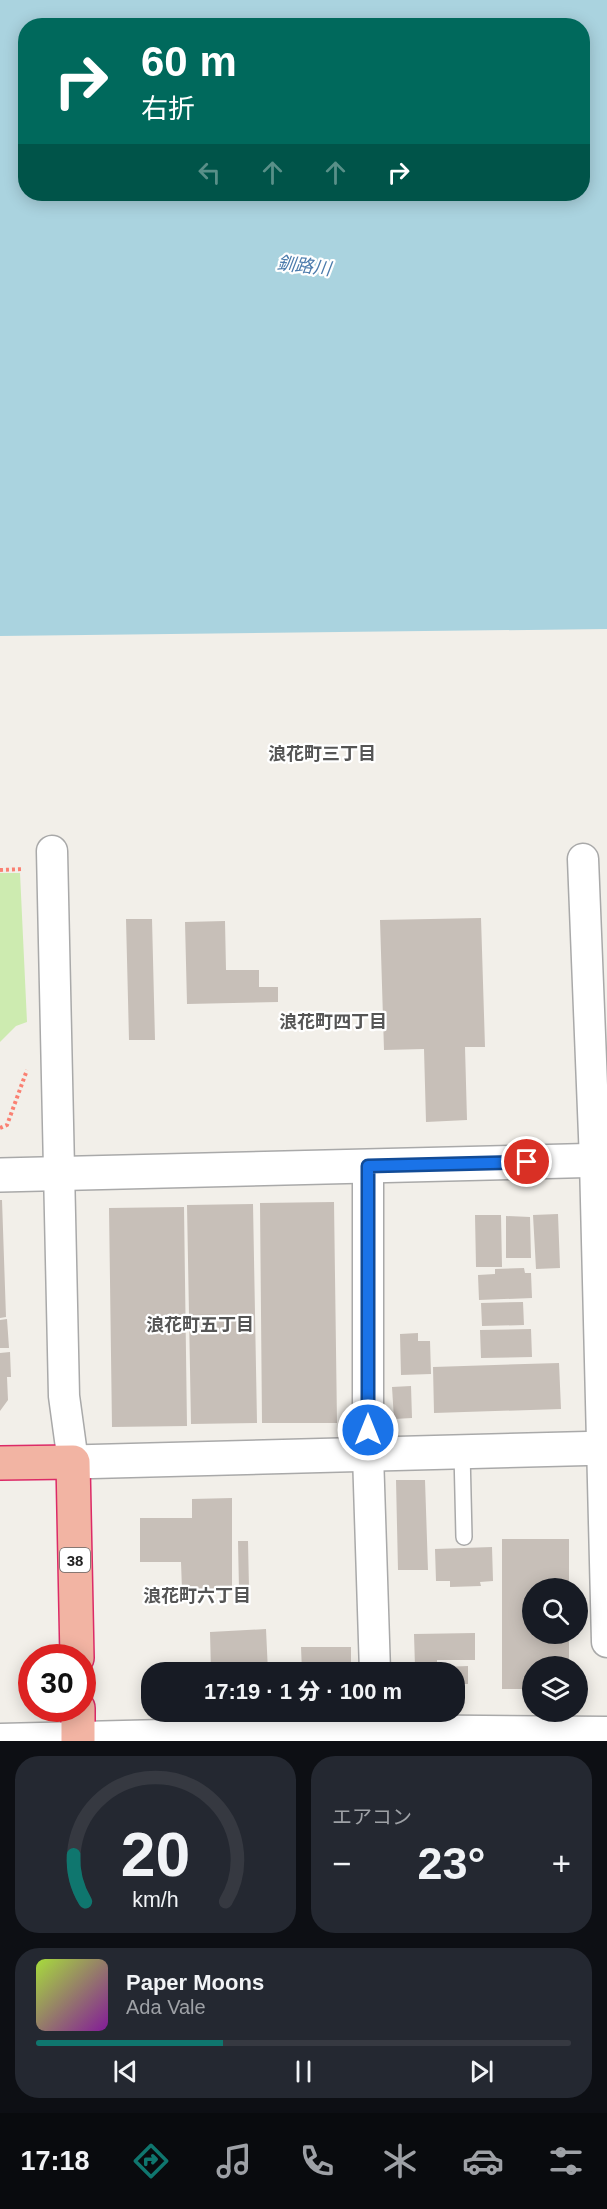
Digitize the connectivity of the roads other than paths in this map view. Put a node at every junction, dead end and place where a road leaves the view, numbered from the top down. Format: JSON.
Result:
{"nodes":[{"id":1,"x":52,"y":851,"type":"dead end"},
{"id":2,"x":583,"y":859,"type":"dead end"},
{"id":3,"x":601,"y":1161,"type":"edge"},
{"id":4,"x":368,"y":1166,"type":"junction"},
{"id":5,"x":59,"y":1174,"type":"junction"},
{"id":6,"x":0,"y":1175,"type":"edge"},
{"id":7,"x":605,"y":1448,"type":"edge"},
{"id":8,"x":462,"y":1452,"type":"junction"},
{"id":9,"x":368,"y":1454,"type":"junction"},
{"id":10,"x":73,"y":1462,"type":"junction"},
{"id":11,"x":0,"y":1463,"type":"edge"},
{"id":12,"x":464,"y":1537,"type":"dead end"},
{"id":13,"x":607,"y":1607,"type":"edge"},
{"id":14,"x":607,"y":1642,"type":"edge"},
{"id":15,"x":77,"y":1644,"type":"edge"},
{"id":16,"x":375,"y":1662,"type":"edge"},
{"id":17,"x":376,"y":1727,"type":"edge"},
{"id":18,"x":78,"y":1729,"type":"edge"},
{"id":19,"x":607,"y":1732,"type":"edge"},
{"id":20,"x":0,"y":1739,"type":"edge"}],
"edges":[{"from":1,"to":5,"type":"street"},
{"from":2,"to":3,"type":"street"},
{"from":3,"to":4,"type":"street"},
{"from":3,"to":7,"type":"street"},
{"from":4,"to":5,"type":"street"},
{"from":4,"to":9,"type":"street"},
{"from":5,"to":6,"type":"street"},
{"from":5,"to":10,"type":"street"},
{"from":7,"to":8,"type":"street"},
{"from":7,"to":13,"type":"street"},
{"from":8,"to":9,"type":"street"},
{"from":8,"to":12,"type":"lane"},
{"from":9,"to":10,"type":"street"},
{"from":9,"to":16,"type":"street"},
{"from":10,"to":11,"type":"highway"},
{"from":10,"to":15,"type":"highway","number":"38"},
{"from":13,"to":14,"type":"street"},
{"from":17,"to":18,"type":"street"},
{"from":17,"to":19,"type":"street"},
{"from":18,"to":20,"type":"street"}]}
